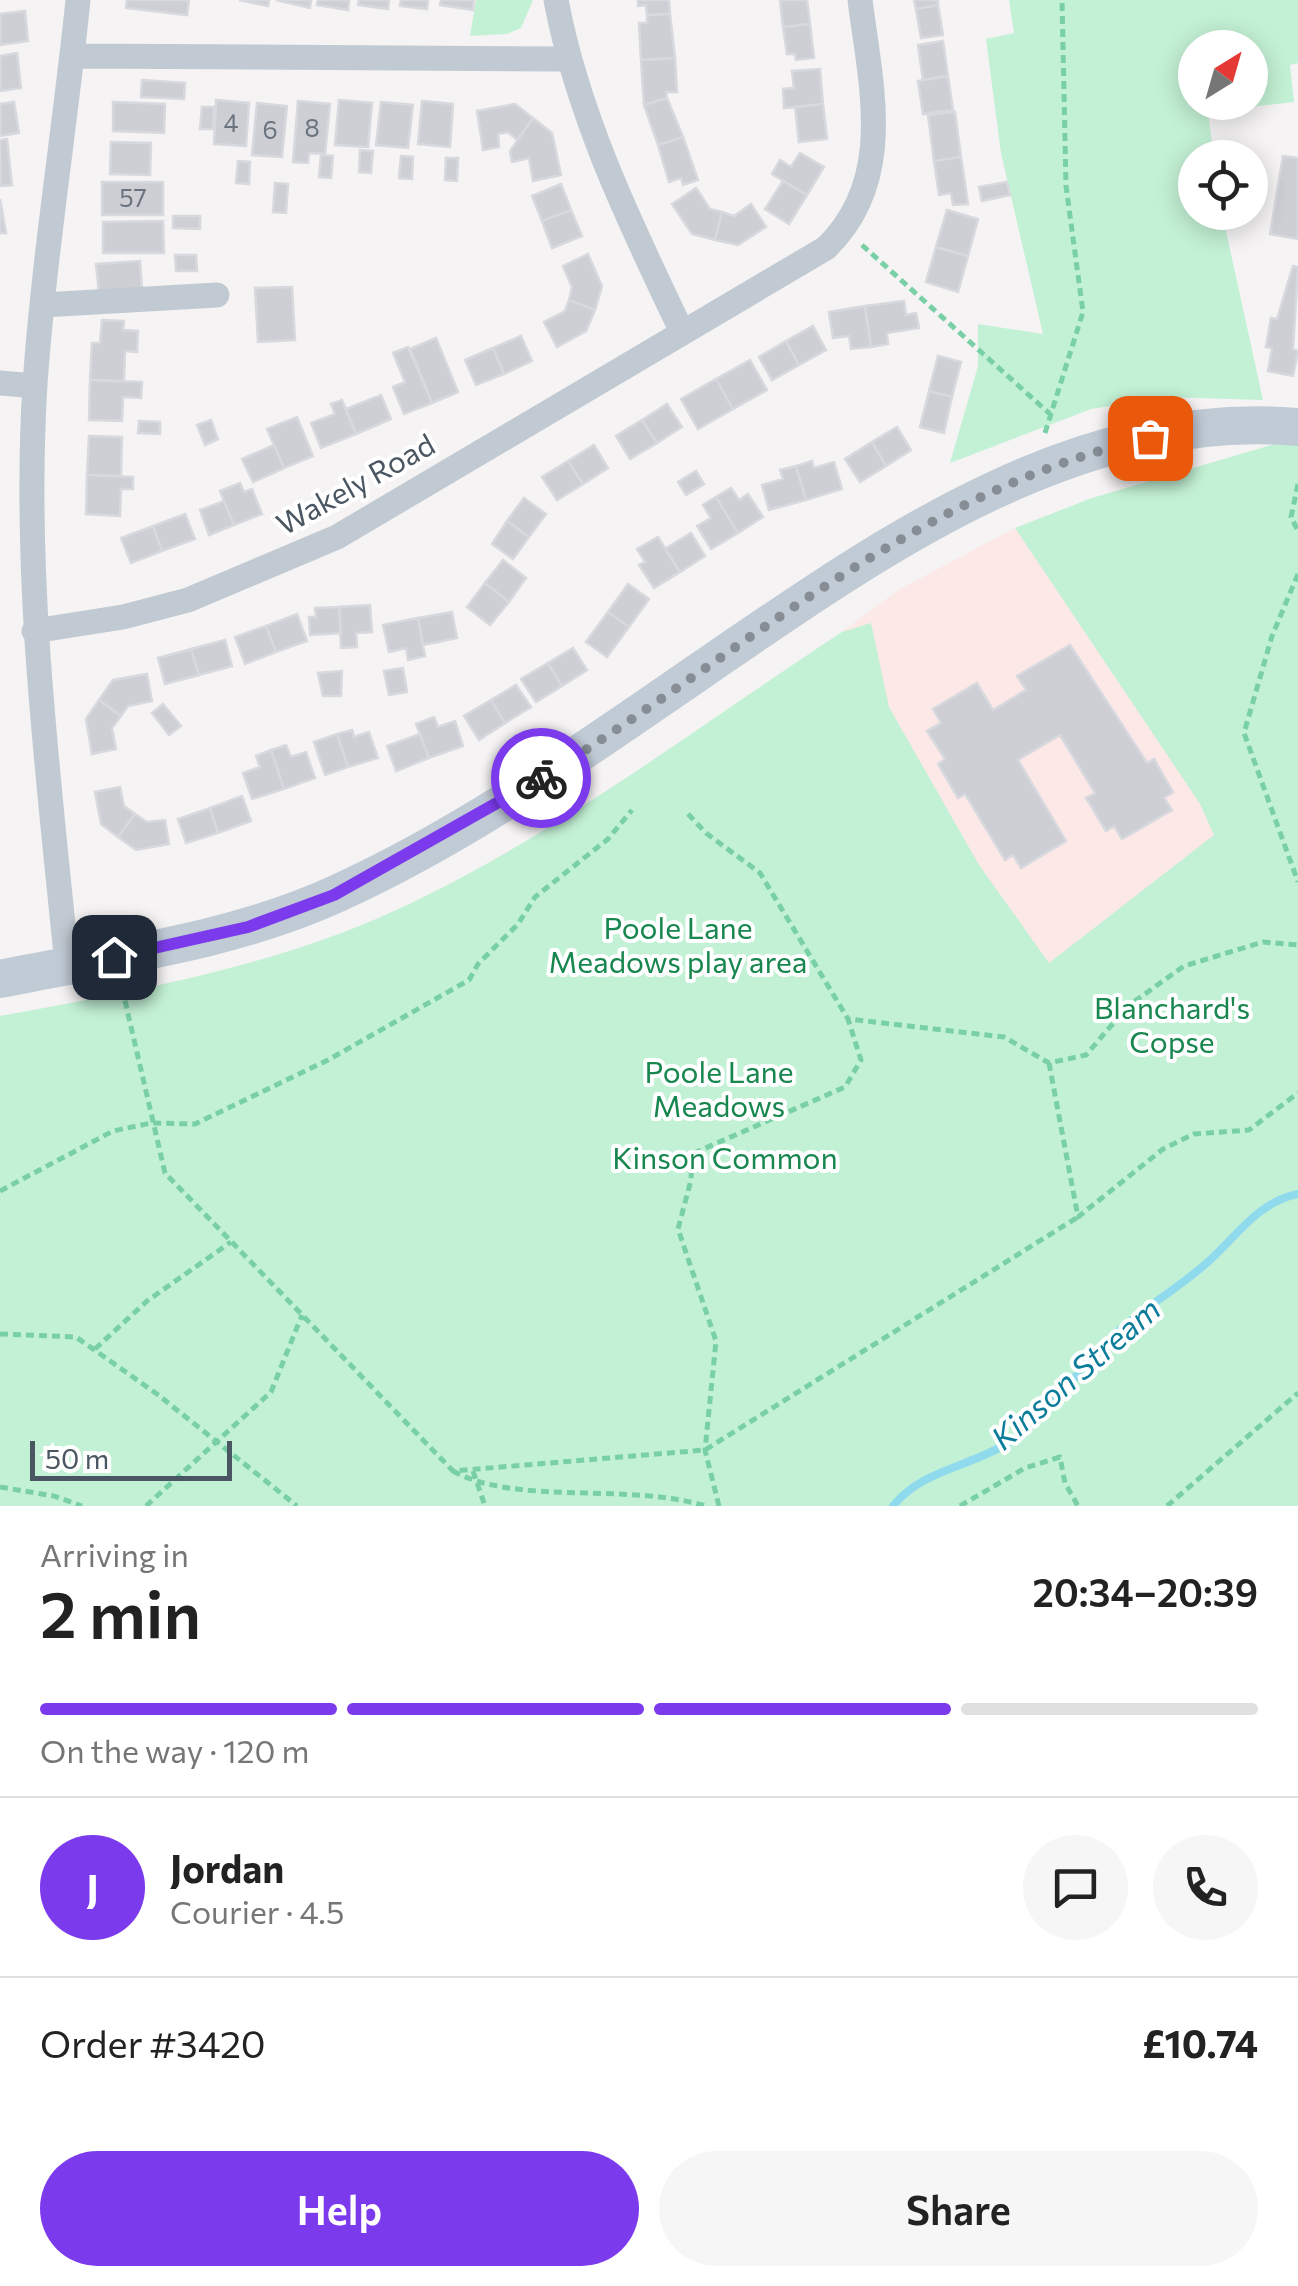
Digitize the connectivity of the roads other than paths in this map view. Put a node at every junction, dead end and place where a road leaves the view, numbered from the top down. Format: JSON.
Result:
{"nodes":[{"id":1,"x":78,"y":0,"type":"edge"},
{"id":2,"x":556,"y":0,"type":"edge"},
{"id":3,"x":860,"y":0,"type":"edge"},
{"id":4,"x":73,"y":56,"type":"junction"},
{"id":5,"x":567,"y":58,"type":"junction"},
{"id":6,"x":218,"y":294,"type":"dead end"},
{"id":7,"x":43,"y":306,"type":"junction"},
{"id":8,"x":682,"y":332,"type":"junction"},
{"id":9,"x":0,"y":382,"type":"edge"},
{"id":10,"x":35,"y":386,"type":"junction"},
{"id":11,"x":1298,"y":427,"type":"edge"},
{"id":12,"x":34,"y":632,"type":"junction"},
{"id":13,"x":68,"y":965,"type":"junction"},
{"id":14,"x":0,"y":979,"type":"edge"}],
"edges":[{"from":1,"to":4,"type":"street"},
{"from":2,"to":5,"type":"street"},
{"from":3,"to":8,"type":"street","name":"Wakely Road"},
{"from":4,"to":5,"type":"street"},
{"from":4,"to":7,"type":"street"},
{"from":5,"to":8,"type":"street"},
{"from":6,"to":7,"type":"street"},
{"from":7,"to":10,"type":"street"},
{"from":8,"to":12,"type":"street","name":"Wakely Road"},
{"from":9,"to":10,"type":"street"},
{"from":10,"to":12,"type":"street"},
{"from":11,"to":13,"type":"street"},
{"from":12,"to":13,"type":"street"},
{"from":13,"to":14,"type":"street"}]}
